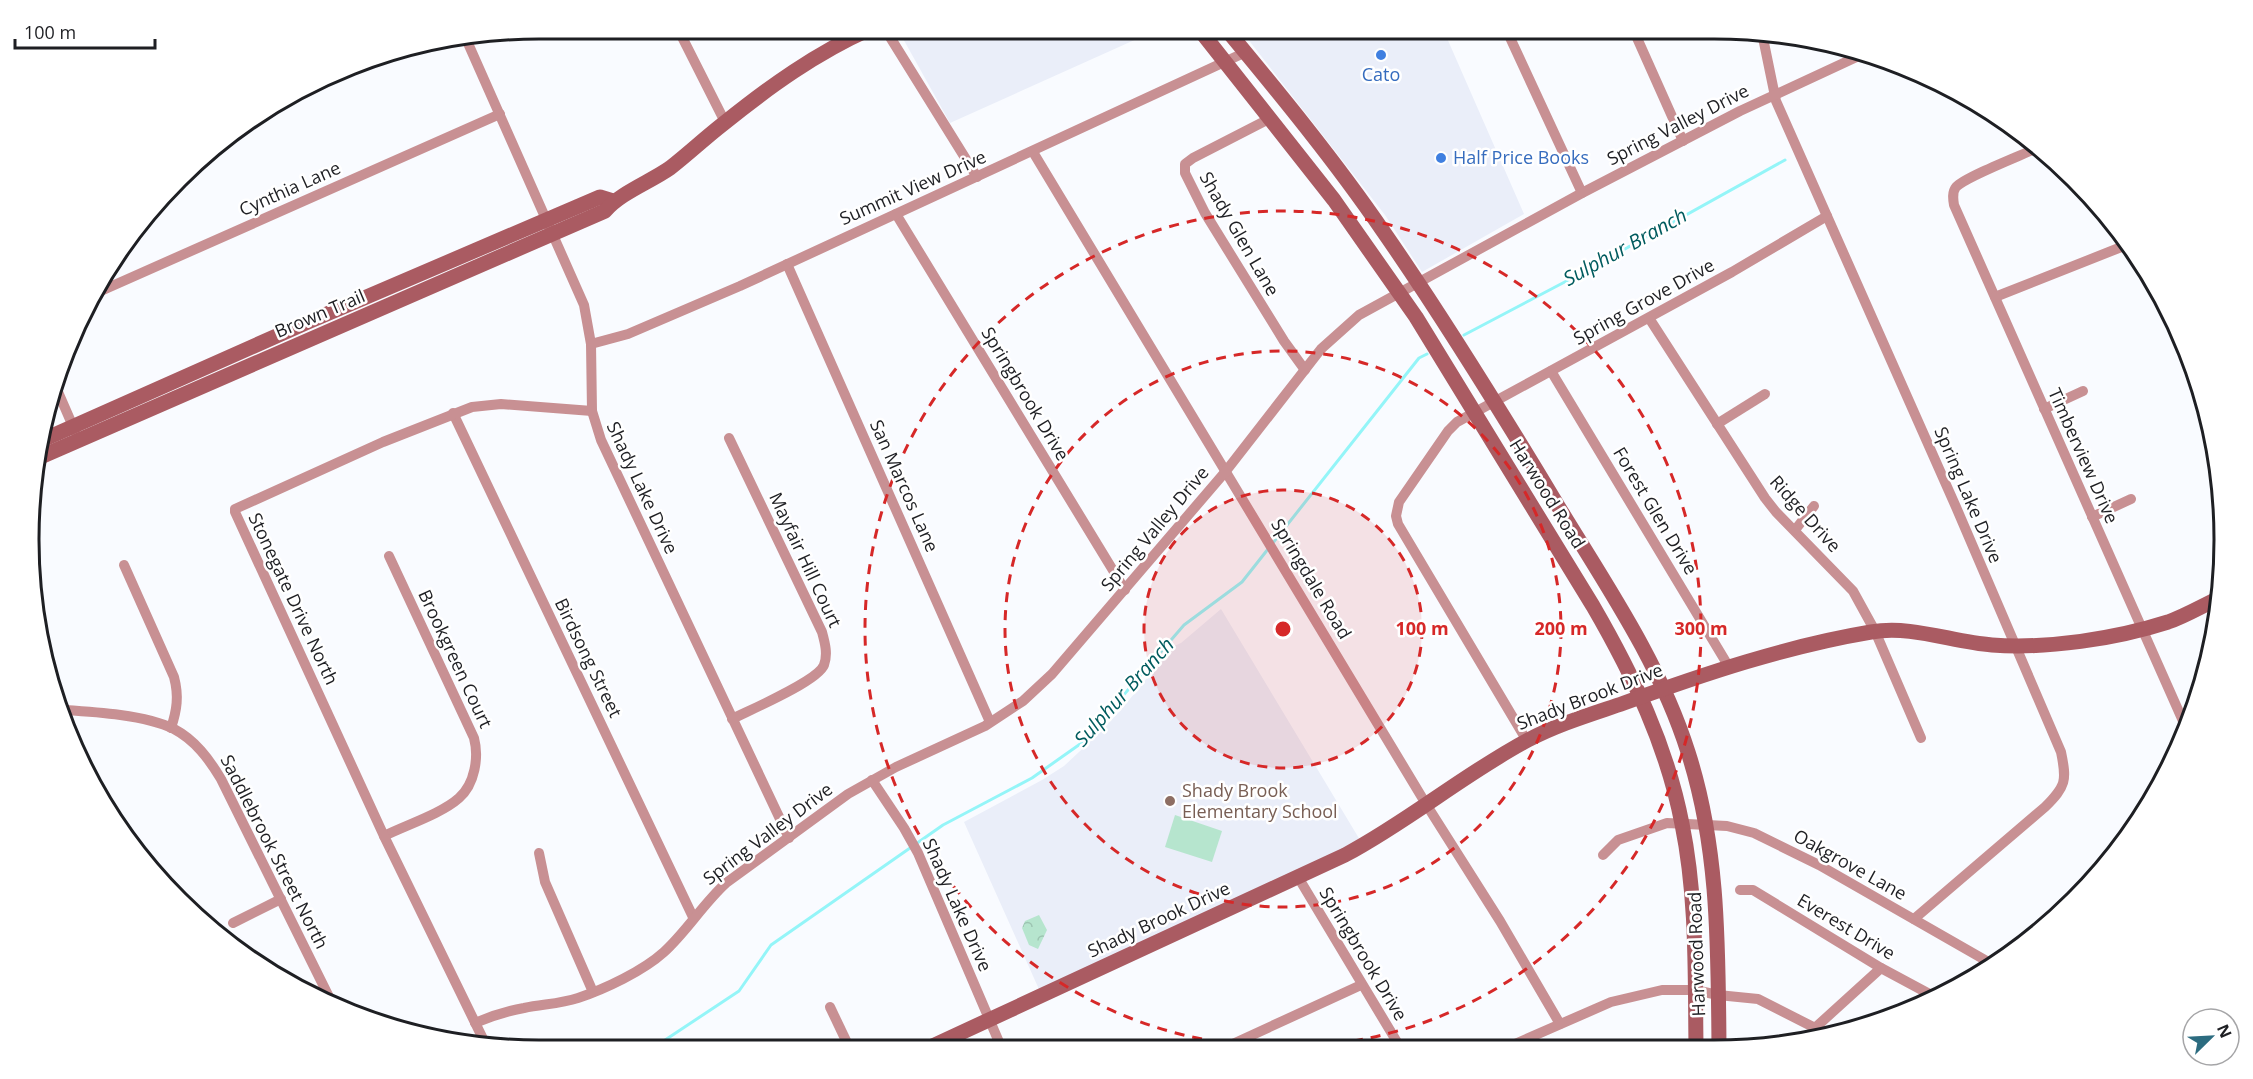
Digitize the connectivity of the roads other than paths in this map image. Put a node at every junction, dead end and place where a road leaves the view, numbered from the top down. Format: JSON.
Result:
{"nodes":[{"id":1,"x":684,"y":39,"type":"edge"},
{"id":2,"x":849,"y":39,"type":"edge"},
{"id":3,"x":892,"y":39,"type":"edge"},
{"id":4,"x":1207,"y":39,"type":"edge"},
{"id":5,"x":1235,"y":39,"type":"edge"},
{"id":6,"x":1511,"y":39,"type":"edge"},
{"id":7,"x":1638,"y":39,"type":"edge"},
{"id":8,"x":1764,"y":42,"type":"edge"},
{"id":9,"x":469,"y":44,"type":"edge"},
{"id":10,"x":1246,"y":52,"type":"junction"},
{"id":11,"x":1852,"y":59,"type":"edge"},
{"id":12,"x":1225,"y":62,"type":"junction"},
{"id":13,"x":1774,"y":95,"type":"junction"},
{"id":14,"x":500,"y":114,"type":"junction"},
{"id":15,"x":1271,"y":118,"type":"junction"},
{"id":16,"x":725,"y":122,"type":"junction"},
{"id":17,"x":1683,"y":141,"type":"junction"},
{"id":18,"x":2030,"y":151,"type":"edge"},
{"id":19,"x":1033,"y":152,"type":"junction"},
{"id":20,"x":977,"y":177,"type":"junction"},
{"id":21,"x":1581,"y":194,"type":"junction"},
{"id":22,"x":896,"y":214,"type":"junction"},
{"id":23,"x":1827,"y":216,"type":"junction"},
{"id":24,"x":550,"y":227,"type":"junction"},
{"id":25,"x":2120,"y":248,"type":"edge"},
{"id":26,"x":787,"y":264,"type":"junction"},
{"id":27,"x":1417,"y":282,"type":"junction"},
{"id":28,"x":106,"y":289,"type":"edge"},
{"id":29,"x":1399,"y":292,"type":"junction"},
{"id":30,"x":1995,"y":297,"type":"junction"},
{"id":31,"x":1649,"y":318,"type":"junction"},
{"id":32,"x":308,"y":322,"type":"junction"},
{"id":33,"x":315,"y":338,"type":"junction"},
{"id":34,"x":591,"y":344,"type":"junction"},
{"id":35,"x":1305,"y":370,"type":"junction"},
{"id":36,"x":1551,"y":371,"type":"junction"},
{"id":37,"x":2083,"y":391,"type":"dead end"},
{"id":38,"x":1765,"y":394,"type":"dead end"},
{"id":39,"x":60,"y":397,"type":"edge"},
{"id":40,"x":1495,"y":402,"type":"junction"},
{"id":41,"x":2044,"y":409,"type":"junction"},
{"id":42,"x":592,"y":411,"type":"junction"},
{"id":43,"x":1474,"y":412,"type":"junction"},
{"id":44,"x":453,"y":413,"type":"junction"},
{"id":45,"x":1717,"y":424,"type":"junction"},
{"id":46,"x":76,"y":433,"type":"junction"},
{"id":47,"x":729,"y":438,"type":"dead end"},
{"id":48,"x":50,"y":439,"type":"edge"},
{"id":49,"x":47,"y":452,"type":"edge"},
{"id":50,"x":1226,"y":471,"type":"junction"},
{"id":51,"x":2131,"y":499,"type":"dead end"},
{"id":52,"x":1814,"y":506,"type":"dead end"},
{"id":53,"x":2092,"y":517,"type":"junction"},
{"id":54,"x":1795,"y":530,"type":"junction"},
{"id":55,"x":389,"y":556,"type":"dead end"},
{"id":56,"x":124,"y":565,"type":"dead end"},
{"id":57,"x":1125,"y":590,"type":"junction"},
{"id":58,"x":2210,"y":602,"type":"edge"},
{"id":59,"x":2142,"y":628,"type":"junction"},
{"id":60,"x":1875,"y":631,"type":"junction"},
{"id":61,"x":2014,"y":645,"type":"junction"},
{"id":62,"x":1729,"y":667,"type":"junction"},
{"id":63,"x":1664,"y":688,"type":"junction"},
{"id":64,"x":1641,"y":696,"type":"junction"},
{"id":65,"x":70,"y":711,"type":"edge"},
{"id":66,"x":2181,"y":717,"type":"edge"},
{"id":67,"x":732,"y":719,"type":"junction"},
{"id":68,"x":990,"y":722,"type":"junction"},
{"id":69,"x":171,"y":728,"type":"junction"},
{"id":70,"x":1922,"y":738,"type":"dead end"},
{"id":71,"x":1527,"y":741,"type":"junction"},
{"id":72,"x":872,"y":780,"type":"junction"},
{"id":73,"x":1426,"y":804,"type":"junction"},
{"id":74,"x":1682,"y":824,"type":"junction"},
{"id":75,"x":1707,"y":824,"type":"junction"},
{"id":76,"x":384,"y":836,"type":"junction"},
{"id":77,"x":789,"y":838,"type":"junction"},
{"id":78,"x":539,"y":853,"type":"dead end"},
{"id":79,"x":1603,"y":855,"type":"dead end"},
{"id":80,"x":1298,"y":877,"type":"junction"},
{"id":81,"x":1740,"y":890,"type":"dead end"},
{"id":82,"x":281,"y":899,"type":"junction"},
{"id":83,"x":693,"y":917,"type":"junction"},
{"id":84,"x":1914,"y":919,"type":"junction"},
{"id":85,"x":233,"y":923,"type":"dead end"},
{"id":86,"x":1985,"y":960,"type":"edge"},
{"id":87,"x":1881,"y":968,"type":"junction"},
{"id":88,"x":1361,"y":985,"type":"junction"},
{"id":89,"x":1695,"y":990,"type":"junction"},
{"id":90,"x":327,"y":992,"type":"edge"},
{"id":91,"x":593,"y":992,"type":"junction"},
{"id":92,"x":1926,"y":992,"type":"edge"},
{"id":93,"x":1718,"y":995,"type":"junction"},
{"id":94,"x":830,"y":1007,"type":"dead end"},
{"id":95,"x":991,"y":1020,"type":"junction"},
{"id":96,"x":476,"y":1023,"type":"junction"},
{"id":97,"x":1560,"y":1024,"type":"junction"},
{"id":98,"x":1816,"y":1027,"type":"joint"},
{"id":99,"x":482,"y":1037,"type":"edge"},
{"id":100,"x":846,"y":1040,"type":"edge"},
{"id":101,"x":946,"y":1040,"type":"edge"},
{"id":102,"x":999,"y":1040,"type":"edge"},
{"id":103,"x":1241,"y":1040,"type":"edge"},
{"id":104,"x":1396,"y":1040,"type":"edge"},
{"id":105,"x":1524,"y":1040,"type":"edge"},
{"id":106,"x":1696,"y":1040,"type":"edge"},
{"id":107,"x":1719,"y":1040,"type":"edge"}],
"edges":[{"from":1,"to":16,"type":"street"},
{"from":2,"to":16,"type":"street","name":"Brown Trail"},
{"from":3,"to":20,"type":"street"},
{"from":4,"to":12,"type":"street","name":"Harwood Road"},
{"from":5,"to":10,"type":"street","name":"Harwood Road"},
{"from":6,"to":21,"type":"street"},
{"from":7,"to":17,"type":"street"},
{"from":8,"to":13,"type":"street","name":"Spring Lake Drive"},
{"from":9,"to":14,"type":"street","name":"Shady Lake Drive"},
{"from":10,"to":12,"type":"street","name":"Summit View Drive"},
{"from":10,"to":27,"type":"street","name":"Harwood Road"},
{"from":11,"to":13,"type":"street","name":"Spring Valley Drive"},
{"from":12,"to":15,"type":"street","name":"Harwood Road"},
{"from":12,"to":19,"type":"street","name":"Summit View Drive"},
{"from":13,"to":17,"type":"street","name":"Spring Valley Drive"},
{"from":13,"to":23,"type":"street","name":"Spring Lake Drive"},
{"from":14,"to":24,"type":"street","name":"Shady Lake Drive"},
{"from":14,"to":28,"type":"street","name":"Cynthia Lane"},
{"from":15,"to":29,"type":"street","name":"Harwood Road"},
{"from":15,"to":35,"type":"street","name":"Shady Glen Lane"},
{"from":16,"to":24,"type":"street","name":"Brown Trail"},
{"from":17,"to":21,"type":"street","name":"Spring Valley Drive"},
{"from":18,"to":30,"type":"street","name":"Timberview Drive"},
{"from":19,"to":20,"type":"street","name":"Summit View Drive"},
{"from":19,"to":50,"type":"street","name":"Springdale Road"},
{"from":20,"to":22,"type":"street","name":"Summit View Drive"},
{"from":21,"to":27,"type":"street","name":"Spring Valley Drive"},
{"from":22,"to":26,"type":"street","name":"Summit View Drive"},
{"from":22,"to":57,"type":"street","name":"Springbrook Drive"},
{"from":23,"to":31,"type":"street","name":"Spring Grove Drive"},
{"from":23,"to":61,"type":"street","name":"Spring Lake Drive"},
{"from":24,"to":32,"type":"street","name":"Brown Trail"},
{"from":24,"to":33,"type":"street","name":"Brown Trail"},
{"from":24,"to":34,"type":"street","name":"Shady Lake Drive"},
{"from":25,"to":30,"type":"street"},
{"from":26,"to":34,"type":"street","name":"Summit View Drive"},
{"from":26,"to":68,"type":"street","name":"San Marcos Lane"},
{"from":27,"to":29,"type":"street","name":"Spring Valley Drive"},
{"from":27,"to":40,"type":"street","name":"Harwood Road"},
{"from":29,"to":35,"type":"street","name":"Spring Valley Drive"},
{"from":29,"to":43,"type":"street","name":"Harwood Road"},
{"from":30,"to":41,"type":"street","name":"Timberview Drive"},
{"from":31,"to":36,"type":"street","name":"Spring Grove Drive"},
{"from":31,"to":45,"type":"street","name":"Ridge Drive"},
{"from":32,"to":33,"type":"street"},
{"from":32,"to":46,"type":"street","name":"Brown Trail"},
{"from":33,"to":46,"type":"street","name":"Brown Trail"},
{"from":34,"to":42,"type":"street","name":"Shady Lake Drive"},
{"from":35,"to":50,"type":"street","name":"Spring Valley Drive"},
{"from":36,"to":40,"type":"street","name":"Spring Grove Drive"},
{"from":36,"to":62,"type":"street","name":"Forest Glen Drive"},
{"from":37,"to":41,"type":"street"},
{"from":38,"to":45,"type":"street"},
{"from":39,"to":46,"type":"street"},
{"from":40,"to":43,"type":"street","name":"Spring Grove Drive"},
{"from":40,"to":63,"type":"street","name":"Harwood Road"},
{"from":41,"to":53,"type":"street","name":"Timberview Drive"},
{"from":42,"to":44,"type":"street","name":"Stonegate Drive North"},
{"from":42,"to":67,"type":"street","name":"Shady Lake Drive"},
{"from":43,"to":64,"type":"street","name":"Harwood Road"},
{"from":43,"to":71,"type":"street","name":"Spring Grove Drive"},
{"from":44,"to":76,"type":"street","name":"Stonegate Drive North"},
{"from":44,"to":83,"type":"street","name":"Birdsong Street"},
{"from":45,"to":54,"type":"street","name":"Ridge Drive"},
{"from":46,"to":48,"type":"street","name":"Brown Trail"},
{"from":46,"to":49,"type":"street","name":"Brown Trail"},
{"from":47,"to":67,"type":"street","name":"Mayfair Hill Court"},
{"from":50,"to":57,"type":"street","name":"Spring Valley Drive"},
{"from":50,"to":73,"type":"street","name":"Springdale Road"},
{"from":51,"to":53,"type":"street"},
{"from":52,"to":54,"type":"street"},
{"from":53,"to":59,"type":"street","name":"Timberview Drive"},
{"from":54,"to":60,"type":"street","name":"Ridge Drive"},
{"from":55,"to":76,"type":"street","name":"Brookgreen Court"},
{"from":56,"to":69,"type":"street"},
{"from":57,"to":68,"type":"street","name":"Spring Valley Drive"},
{"from":58,"to":59,"type":"street","name":"Shady Brook Drive"},
{"from":59,"to":61,"type":"street","name":"Shady Brook Drive"},
{"from":59,"to":66,"type":"street","name":"Timberview Drive"},
{"from":60,"to":61,"type":"street","name":"Shady Brook Drive"},
{"from":60,"to":62,"type":"street","name":"Shady Brook Drive"},
{"from":60,"to":70,"type":"street","name":"Ridge Drive"},
{"from":61,"to":84,"type":"street","name":"Spring Lake Drive"},
{"from":62,"to":63,"type":"street","name":"Shady Brook Drive"},
{"from":63,"to":64,"type":"street","name":"Shady Brook Drive"},
{"from":63,"to":75,"type":"street","name":"Harwood Road"},
{"from":64,"to":71,"type":"street","name":"Shady Brook Drive"},
{"from":64,"to":74,"type":"street","name":"Harwood Road"},
{"from":65,"to":69,"type":"street","name":"Saddlebrook Street North"},
{"from":67,"to":77,"type":"street","name":"Shady Lake Drive"},
{"from":68,"to":72,"type":"street","name":"Spring Valley Drive"},
{"from":69,"to":82,"type":"street","name":"Saddlebrook Street North"},
{"from":71,"to":73,"type":"street","name":"Shady Brook Drive"},
{"from":72,"to":77,"type":"street","name":"Spring Valley Drive"},
{"from":72,"to":95,"type":"street","name":"Shady Lake Drive"},
{"from":73,"to":80,"type":"street","name":"Shady Brook Drive"},
{"from":73,"to":97,"type":"street","name":"Springdale Road"},
{"from":74,"to":75,"type":"street","name":"Oakgrove Lane"},
{"from":74,"to":79,"type":"street","name":"Oakgrove Lane"},
{"from":74,"to":89,"type":"street","name":"Harwood Road"},
{"from":75,"to":84,"type":"street","name":"Oakgrove Lane"},
{"from":75,"to":93,"type":"street","name":"Harwood Road"},
{"from":76,"to":96,"type":"street","name":"Stonegate Drive North"},
{"from":77,"to":83,"type":"street","name":"Spring Valley Drive"},
{"from":78,"to":91,"type":"street"},
{"from":80,"to":88,"type":"street","name":"Springbrook Drive"},
{"from":80,"to":95,"type":"street","name":"Shady Brook Drive"},
{"from":81,"to":87,"type":"street","name":"Everest Drive"},
{"from":82,"to":85,"type":"street"},
{"from":82,"to":90,"type":"street","name":"Saddlebrook Street North"},
{"from":83,"to":91,"type":"street","name":"Spring Valley Drive"},
{"from":84,"to":86,"type":"street","name":"Oakgrove Lane"},
{"from":87,"to":92,"type":"street","name":"Everest Drive"},
{"from":87,"to":98,"type":"street"},
{"from":88,"to":103,"type":"street"},
{"from":88,"to":104,"type":"street","name":"Springbrook Drive"},
{"from":89,"to":93,"type":"street"},
{"from":89,"to":97,"type":"street"},
{"from":89,"to":106,"type":"street","name":"Harwood Road"},
{"from":91,"to":96,"type":"street","name":"Spring Valley Drive"},
{"from":93,"to":98,"type":"street"},
{"from":93,"to":107,"type":"street","name":"Harwood Road"},
{"from":94,"to":100,"type":"street"},
{"from":95,"to":101,"type":"street","name":"Shady Brook Drive"},
{"from":95,"to":102,"type":"street","name":"Shady Lake Drive"},
{"from":96,"to":99,"type":"street","name":"Stonegate Drive North"},
{"from":97,"to":105,"type":"street"}]}
